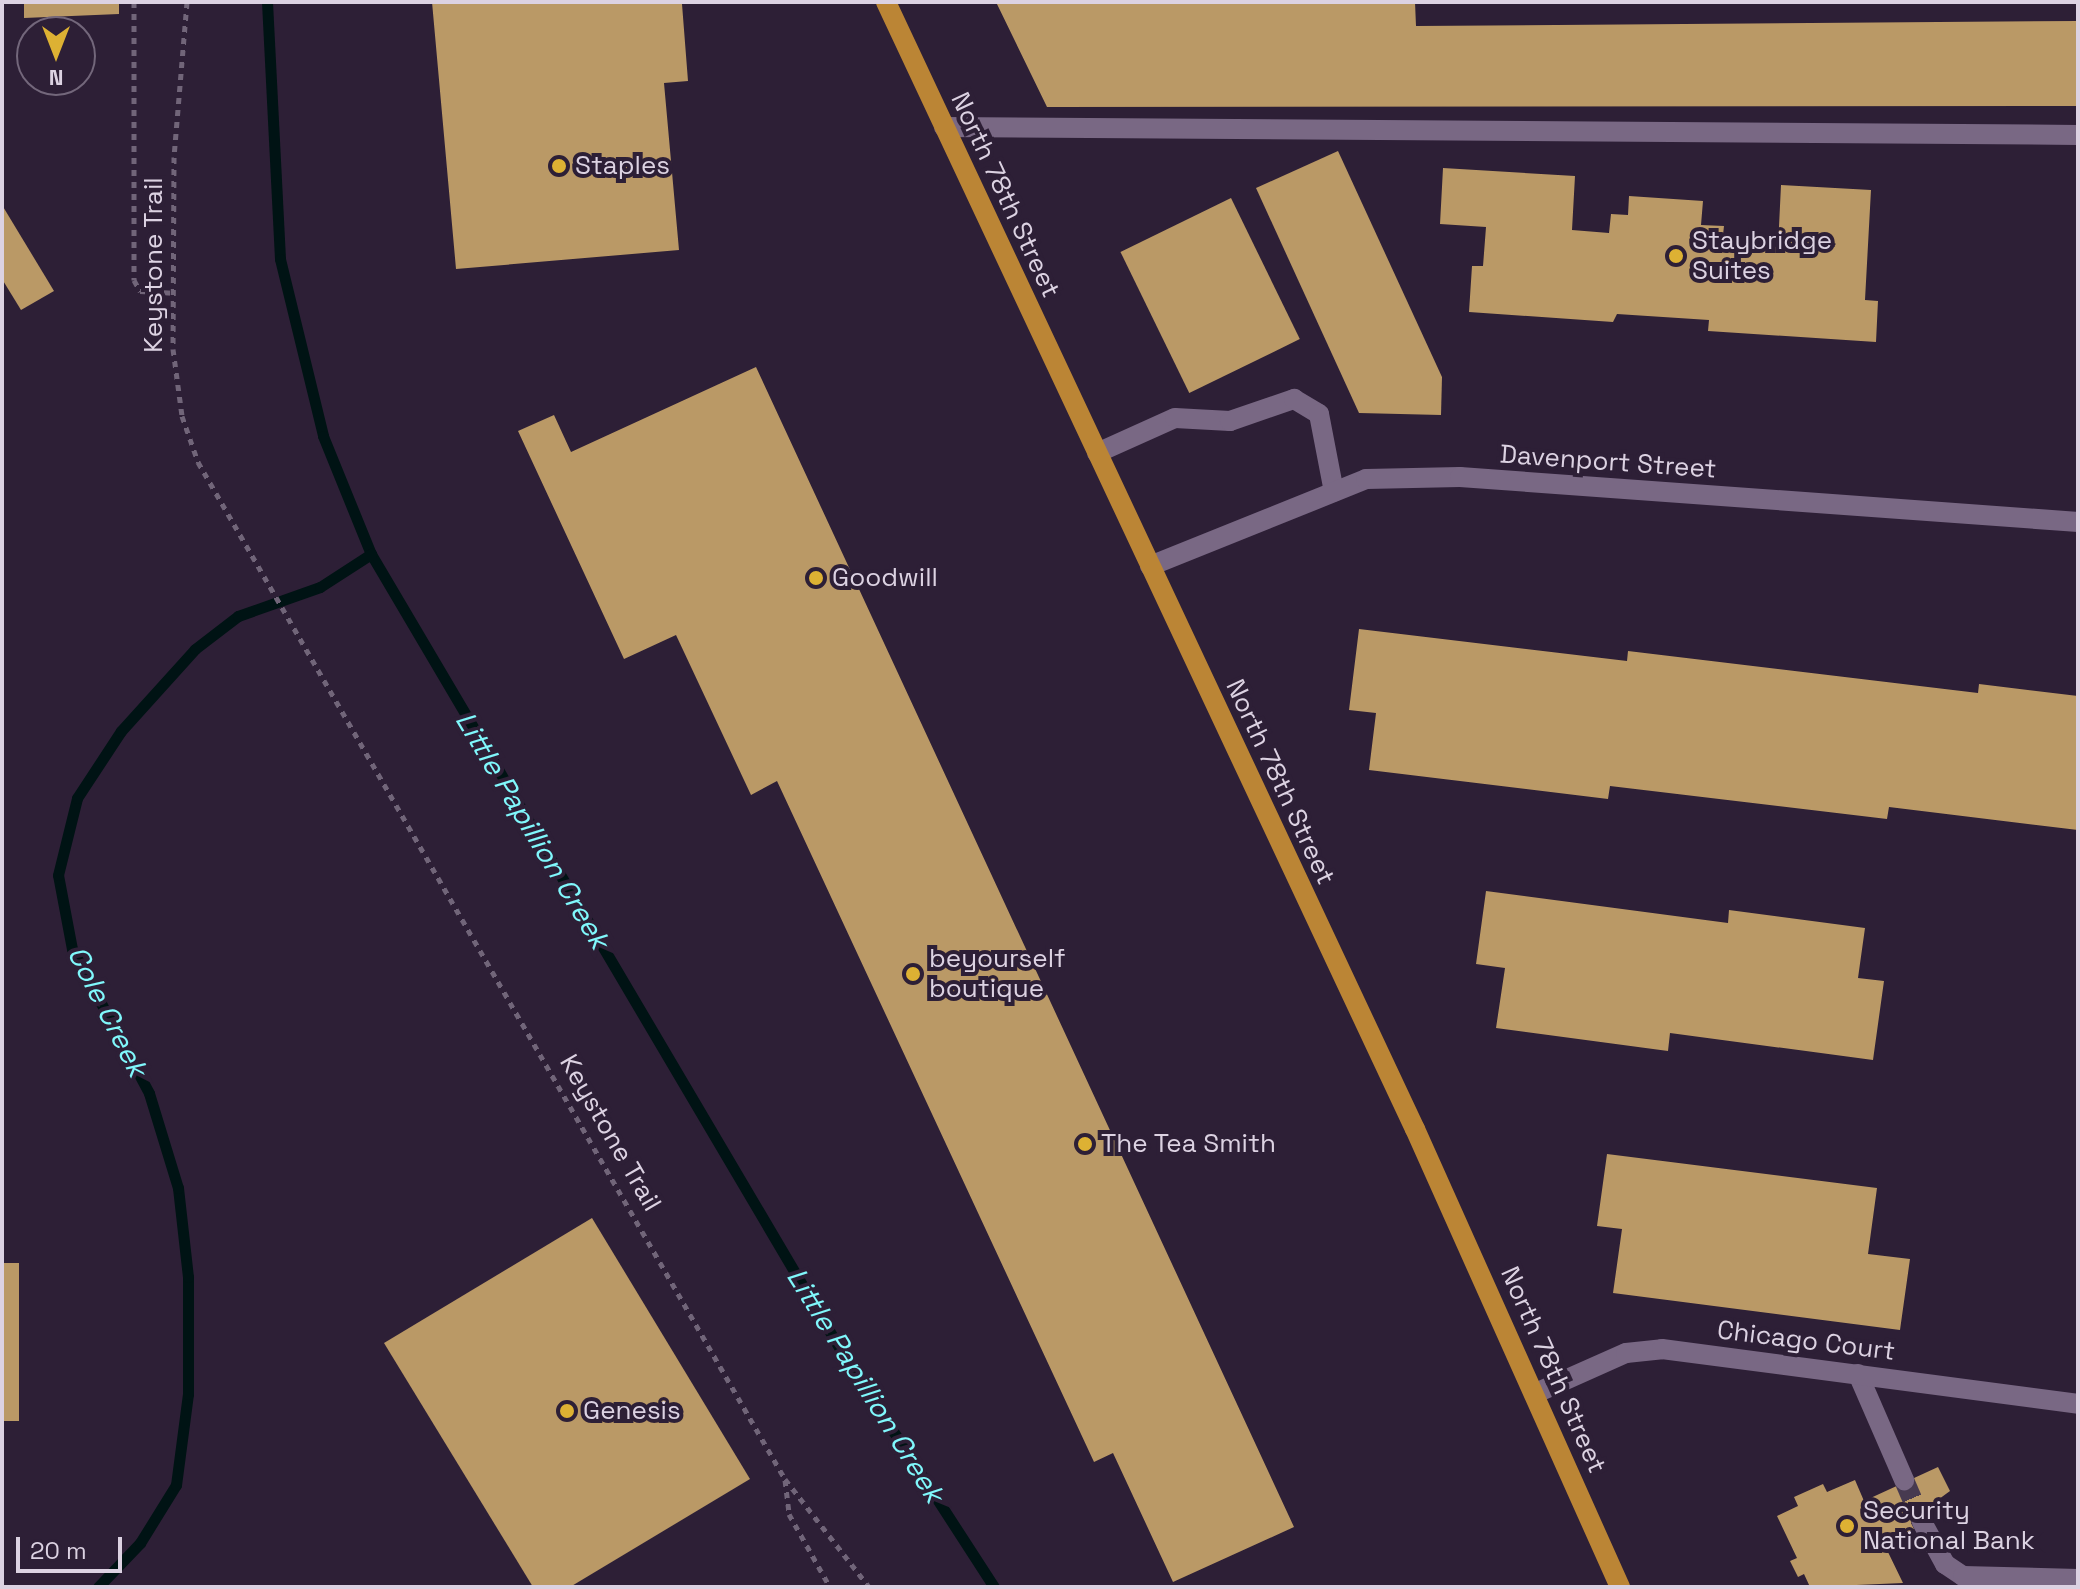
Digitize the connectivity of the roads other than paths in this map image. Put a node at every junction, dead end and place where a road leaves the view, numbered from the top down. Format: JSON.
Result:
{"nodes":[{"id":1,"x":886,"y":2,"type":"edge"},
{"id":2,"x":944,"y":127,"type":"junction"},
{"id":3,"x":2078,"y":135,"type":"edge"},
{"id":4,"x":1097,"y":453,"type":"junction"},
{"id":5,"x":1334,"y":492,"type":"junction"},
{"id":6,"x":2078,"y":522,"type":"edge"},
{"id":7,"x":1150,"y":566,"type":"junction"},
{"id":8,"x":1858,"y":1374,"type":"junction"},
{"id":9,"x":1536,"y":1393,"type":"junction"},
{"id":10,"x":2078,"y":1404,"type":"edge"},
{"id":11,"x":1904,"y":1480,"type":"tunnel mouth"},
{"id":12,"x":1922,"y":1522,"type":"tunnel mouth"},
{"id":13,"x":2078,"y":1579,"type":"edge"},
{"id":14,"x":1620,"y":1587,"type":"edge"}],
"edges":[{"from":1,"to":2,"type":"main road","name":"North 78th Street"},
{"from":2,"to":3,"type":"street"},
{"from":2,"to":4,"type":"main road","name":"North 78th Street"},
{"from":4,"to":5,"type":"street"},
{"from":4,"to":7,"type":"main road","name":"North 78th Street"},
{"from":5,"to":6,"type":"street","name":"Davenport Street"},
{"from":5,"to":7,"type":"street","name":"Davenport Street"},
{"from":7,"to":9,"type":"main road","name":"North 78th Street"},
{"from":8,"to":9,"type":"street","name":"Chicago Court"},
{"from":8,"to":10,"type":"street","name":"Chicago Court"},
{"from":8,"to":11,"type":"street"},
{"from":9,"to":14,"type":"main road","name":"North 78th Street"},
{"from":12,"to":13,"type":"street"}]}
